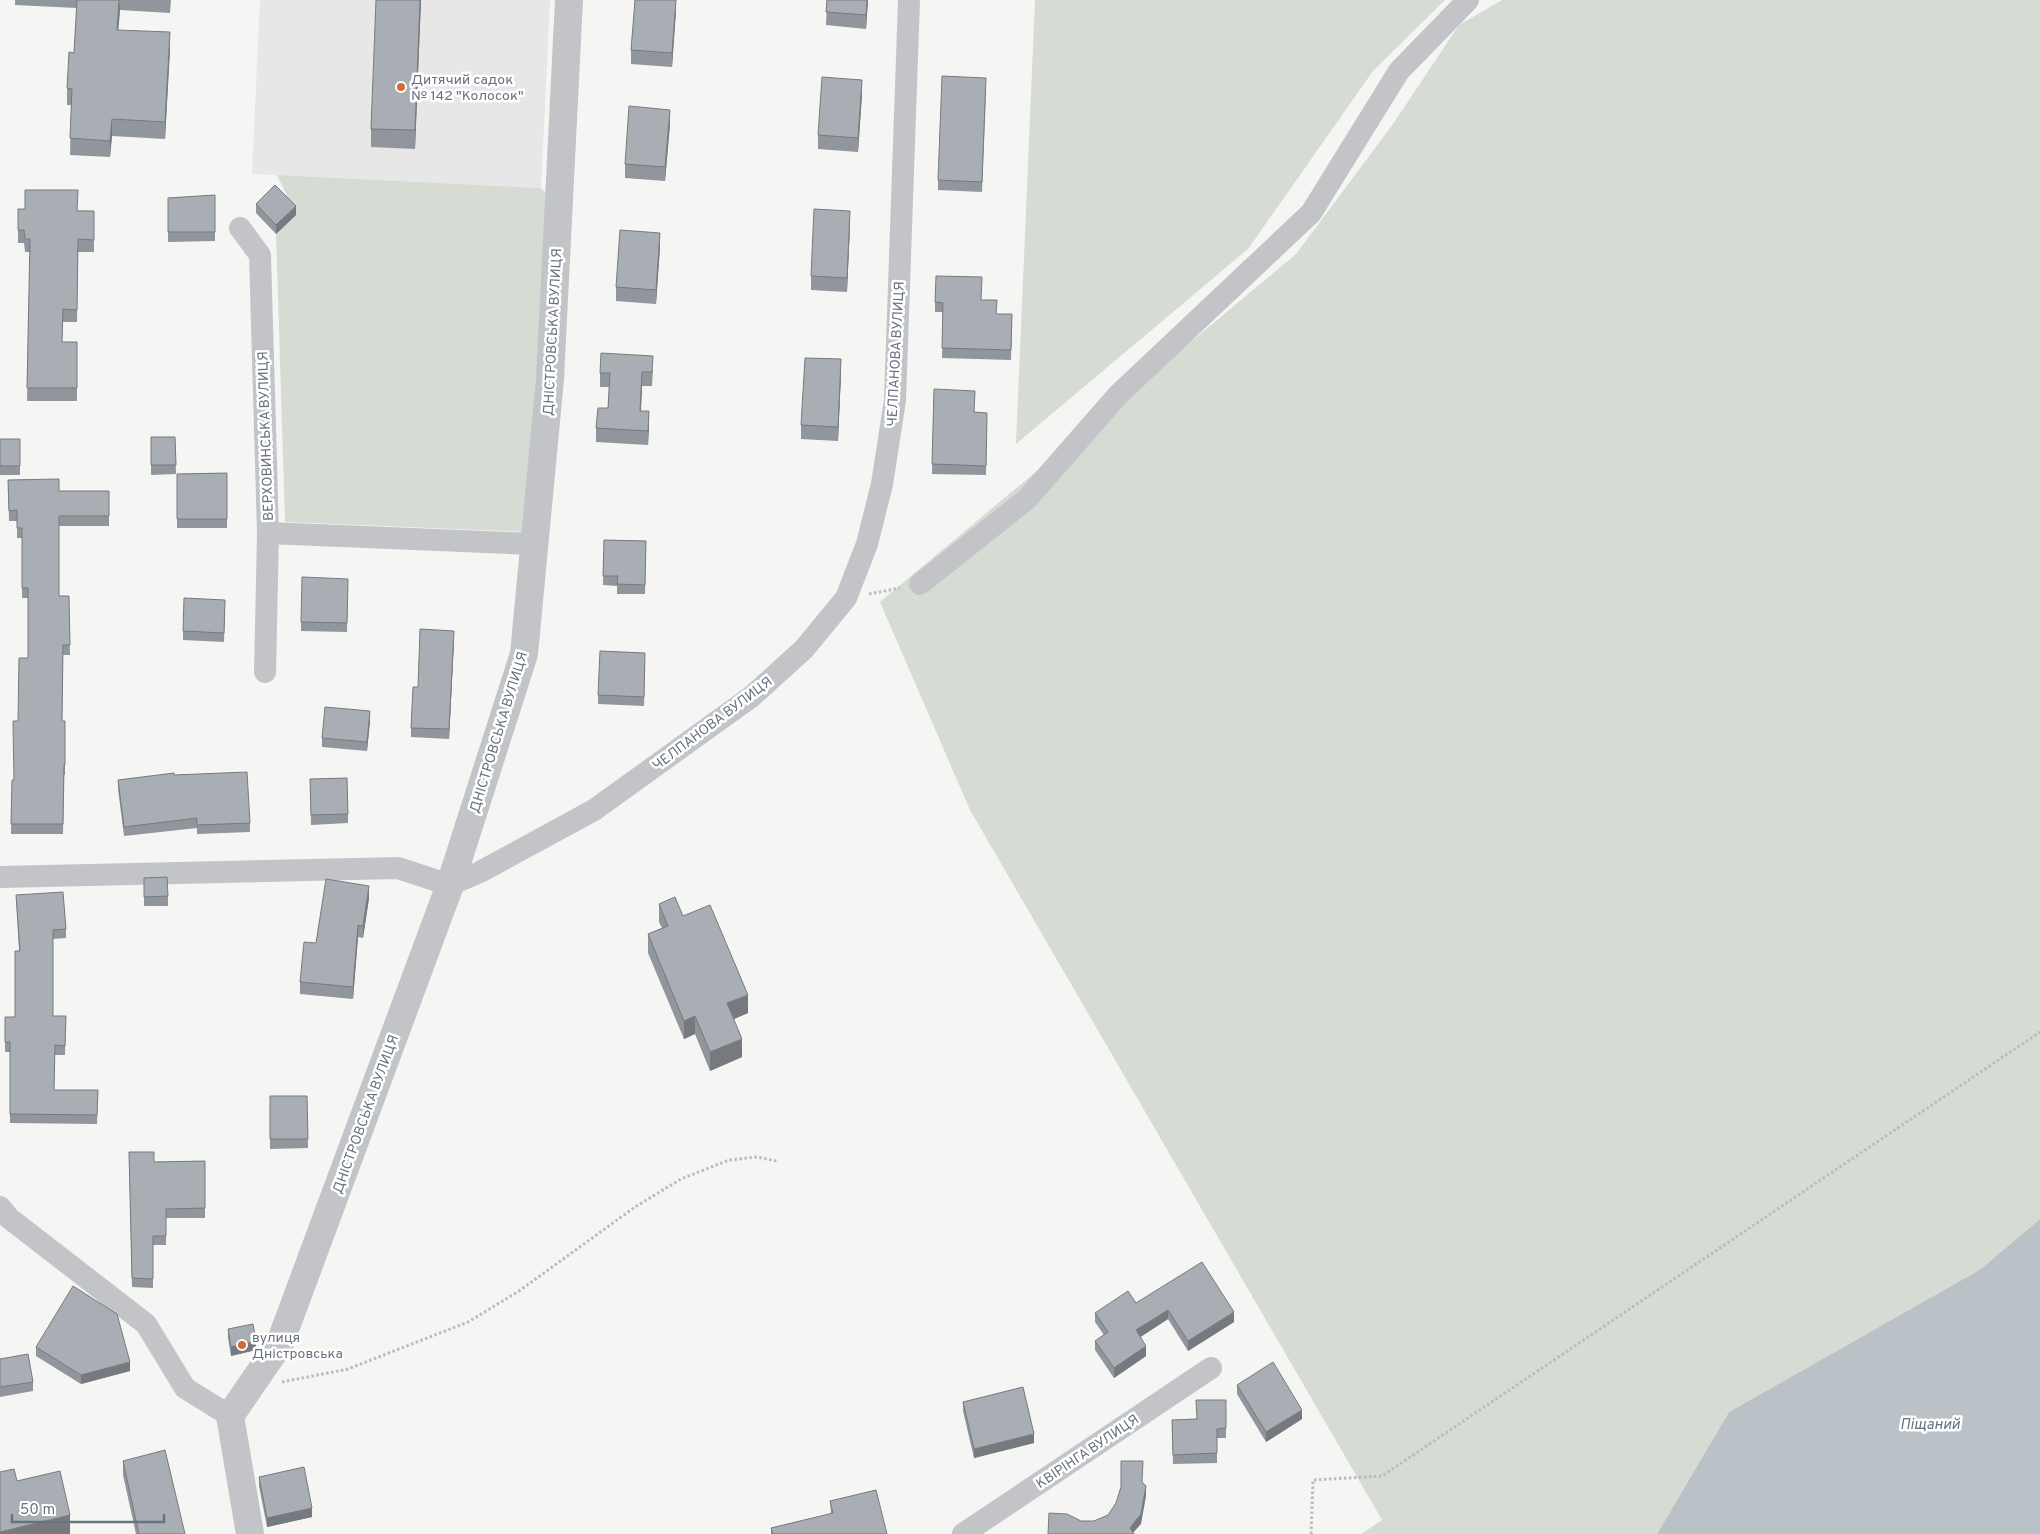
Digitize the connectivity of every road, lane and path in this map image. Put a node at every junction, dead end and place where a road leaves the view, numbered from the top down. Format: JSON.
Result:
{"nodes":[{"id":1,"x":569,"y":0,"type":"edge"},
{"id":2,"x":909,"y":0,"type":"edge"},
{"id":3,"x":1468,"y":0,"type":"edge"},
{"id":4,"x":240,"y":228,"type":"dead end"},
{"id":5,"x":268,"y":533,"type":"junction"},
{"id":6,"x":534,"y":544,"type":"junction"},
{"id":7,"x":920,"y":584,"type":"joint"},
{"id":8,"x":846,"y":598,"type":"junction"},
{"id":9,"x":265,"y":672,"type":"dead end"},
{"id":10,"x":0,"y":877,"type":"edge"},
{"id":11,"x":450,"y":885,"type":"junction"},
{"id":12,"x":2040,"y":1032,"type":"edge"},
{"id":13,"x":777,"y":1161,"type":"dead end"},
{"id":14,"x":0,"y":1207,"type":"edge"},
{"id":15,"x":1211,"y":1368,"type":"dead end"},
{"id":16,"x":251,"y":1386,"type":"junction"},
{"id":17,"x":230,"y":1416,"type":"junction"},
{"id":18,"x":250,"y":1534,"type":"edge"},
{"id":19,"x":963,"y":1534,"type":"edge"},
{"id":20,"x":1311,"y":1534,"type":"edge"}],
"edges":[{"from":1,"to":6,"type":"street","name":"ДНІСТРОВСЬКА ВУЛИЦЯ"},
{"from":2,"to":8,"type":"street","name":"ЧЕЛПАНОВА ВУЛИЦЯ"},
{"from":3,"to":7,"type":"street"},
{"from":4,"to":5,"type":"street","name":"ВЕРХОВИНСЬКА ВУЛИЦЯ"},
{"from":5,"to":6,"type":"street","name":"ВЕРХОВИНСЬКА ВУЛИЦЯ"},
{"from":5,"to":9,"type":"street"},
{"from":6,"to":11,"type":"street","name":"ДНІСТРОВСЬКА ВУЛИЦЯ"},
{"from":7,"to":8,"type":"path"},
{"from":8,"to":11,"type":"street","name":"ЧЕЛПАНОВА ВУЛИЦЯ"},
{"from":10,"to":11,"type":"street"},
{"from":11,"to":16,"type":"street","name":"ДНІСТРОВСЬКА ВУЛИЦЯ"},
{"from":12,"to":20,"type":"path"},
{"from":13,"to":16,"type":"path"},
{"from":14,"to":17,"type":"street"},
{"from":15,"to":19,"type":"street","name":"КВІРІНГА ВУЛИЦЯ"},
{"from":16,"to":17,"type":"street","name":"ДНІСТРОВСЬКА ВУЛИЦЯ"},
{"from":17,"to":18,"type":"street"}]}
